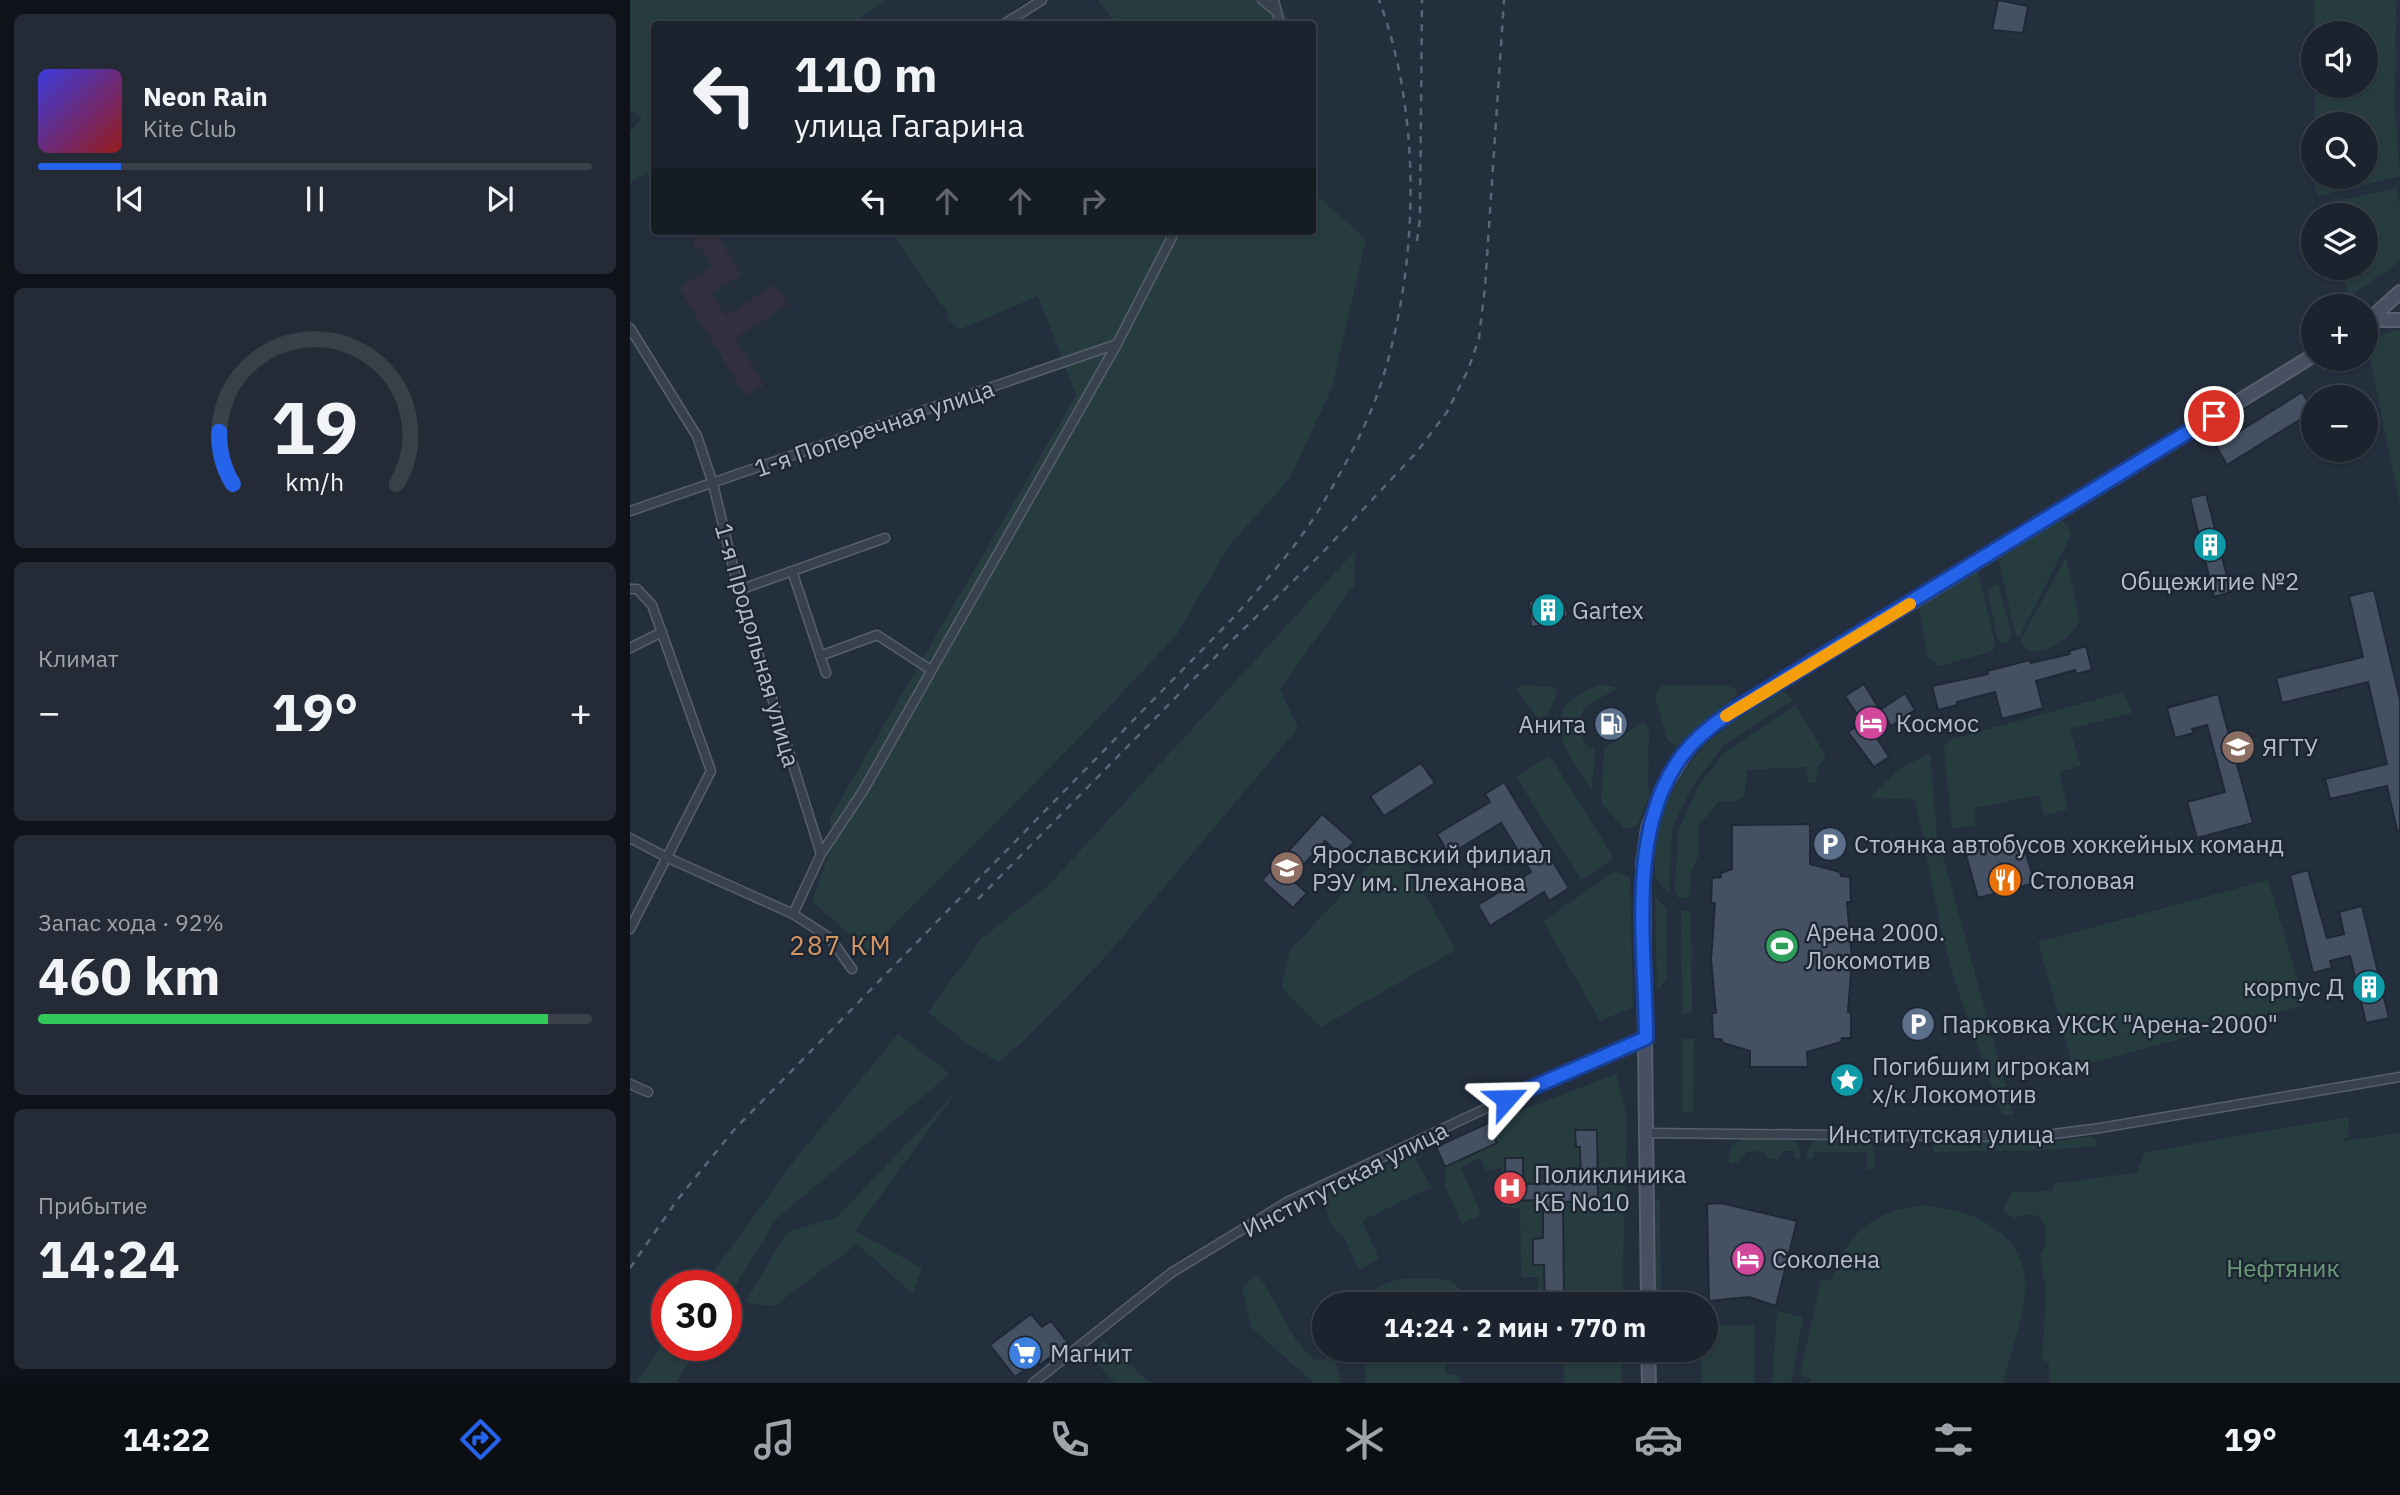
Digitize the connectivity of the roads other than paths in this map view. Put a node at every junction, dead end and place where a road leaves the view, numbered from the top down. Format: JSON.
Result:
{"nodes":[{"id":1,"x":1042,"y":0,"type":"edge"},
{"id":2,"x":1262,"y":0,"type":"edge"},
{"id":3,"x":1274,"y":0,"type":"edge"},
{"id":4,"x":1276,"y":11,"type":"junction"},
{"id":5,"x":1009,"y":21,"type":"edge"},
{"id":6,"x":1279,"y":21,"type":"edge"},
{"id":7,"x":1173,"y":235,"type":"edge"},
{"id":8,"x":2400,"y":292,"type":"edge"},
{"id":9,"x":2400,"y":302,"type":"edge"},
{"id":10,"x":2378,"y":312,"type":"edge"},
{"id":11,"x":2378,"y":315,"type":"edge"},
{"id":12,"x":2400,"y":320,"type":"edge"},
{"id":13,"x":2378,"y":321,"type":"edge"},
{"id":14,"x":630,"y":328,"type":"edge"},
{"id":15,"x":1117,"y":344,"type":"junction"},
{"id":16,"x":2301,"y":363,"type":"edge"},
{"id":17,"x":713,"y":484,"type":"junction"},
{"id":18,"x":630,"y":511,"type":"edge"},
{"id":19,"x":885,"y":538,"type":"dead end"},
{"id":20,"x":792,"y":571,"type":"junction"},
{"id":21,"x":630,"y":589,"type":"edge"},
{"id":22,"x":739,"y":590,"type":"junction"},
{"id":23,"x":662,"y":632,"type":"junction"},
{"id":24,"x":630,"y":648,"type":"edge"},
{"id":25,"x":820,"y":656,"type":"junction"},
{"id":26,"x":931,"y":670,"type":"junction"},
{"id":27,"x":826,"y":673,"type":"dead end"},
{"id":28,"x":630,"y":838,"type":"edge"},
{"id":29,"x":821,"y":854,"type":"junction"},
{"id":30,"x":666,"y":857,"type":"junction"},
{"id":31,"x":793,"y":914,"type":"junction"},
{"id":32,"x":630,"y":929,"type":"edge"},
{"id":33,"x":852,"y":969,"type":"dead end"},
{"id":34,"x":1646,"y":1038,"type":"junction"},
{"id":35,"x":2400,"y":1077,"type":"edge"},
{"id":36,"x":630,"y":1084,"type":"edge"},
{"id":37,"x":648,"y":1092,"type":"dead end"},
{"id":38,"x":1646,"y":1133,"type":"junction"},
{"id":39,"x":1648,"y":1292,"type":"edge"},
{"id":40,"x":1648,"y":1362,"type":"edge"},
{"id":41,"x":1033,"y":1383,"type":"edge"},
{"id":42,"x":1649,"y":1383,"type":"edge"}],
"edges":[{"from":1,"to":5,"type":"street"},
{"from":2,"to":4,"type":"street"},
{"from":3,"to":4,"type":"street"},
{"from":4,"to":6,"type":"street"},
{"from":7,"to":15,"type":"street"},
{"from":8,"to":10,"type":"main road"},
{"from":9,"to":11,"type":"main road"},
{"from":12,"to":13,"type":"main road"},
{"from":14,"to":17,"type":"street","name":"1-я Продольная улица"},
{"from":15,"to":17,"type":"street","name":"1-я Поперечная улица"},
{"from":15,"to":26,"type":"street"},
{"from":16,"to":34,"type":"main road"},
{"from":17,"to":18,"type":"street","name":"1-я Поперечная улица"},
{"from":17,"to":22,"type":"street","name":"1-я Продольная улица"},
{"from":19,"to":20,"type":"street"},
{"from":20,"to":22,"type":"street"},
{"from":20,"to":25,"type":"street"},
{"from":21,"to":23,"type":"street"},
{"from":22,"to":29,"type":"street","name":"1-я Продольная улица"},
{"from":23,"to":24,"type":"street"},
{"from":23,"to":30,"type":"street"},
{"from":25,"to":26,"type":"street"},
{"from":25,"to":27,"type":"street"},
{"from":26,"to":29,"type":"street"},
{"from":28,"to":30,"type":"street"},
{"from":29,"to":31,"type":"street"},
{"from":30,"to":31,"type":"street"},
{"from":30,"to":32,"type":"street"},
{"from":31,"to":33,"type":"street"},
{"from":34,"to":38,"type":"main road"},
{"from":34,"to":41,"type":"street","name":"Институтская улица"},
{"from":35,"to":38,"type":"street","name":"Институтская улица"},
{"from":36,"to":37,"type":"street"},
{"from":38,"to":39,"type":"main road"},
{"from":40,"to":42,"type":"main road"}]}
